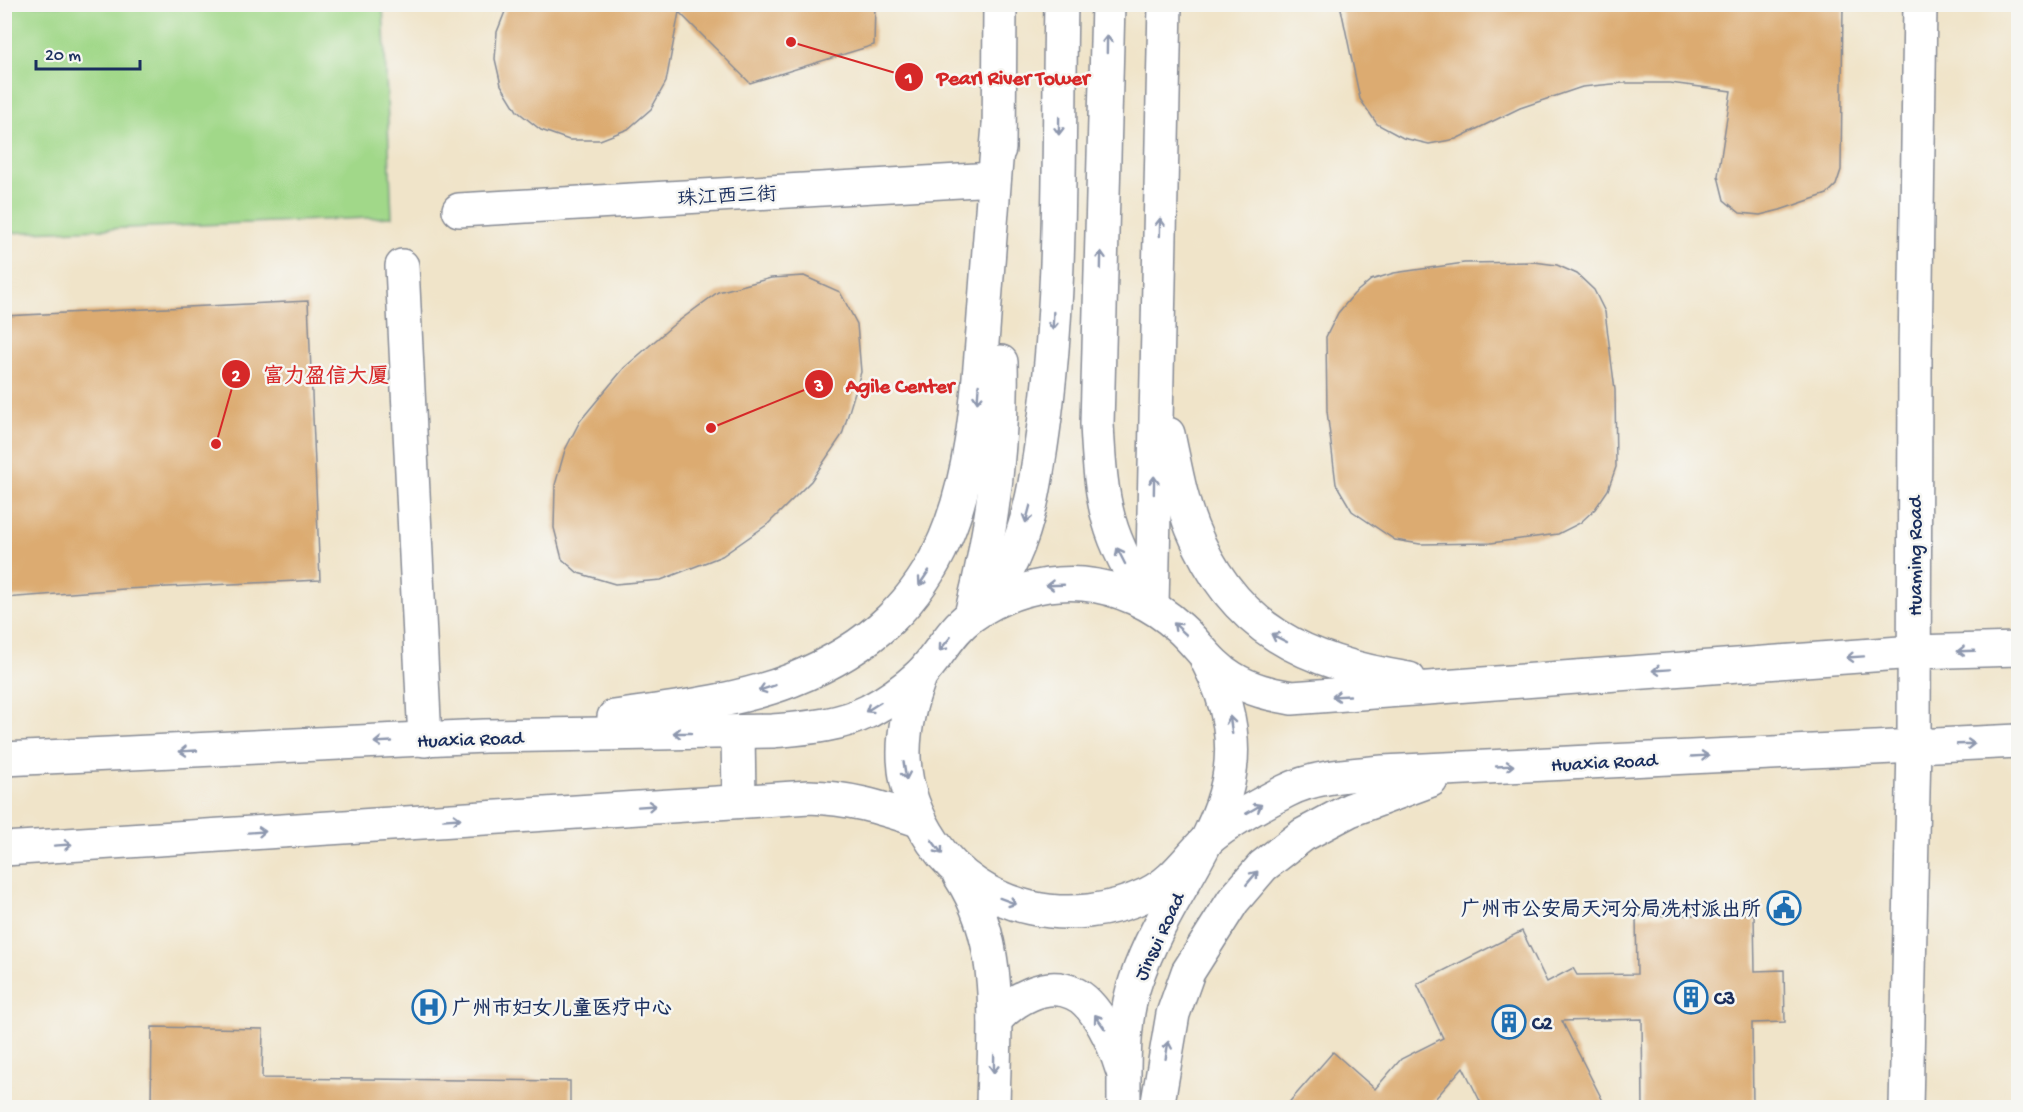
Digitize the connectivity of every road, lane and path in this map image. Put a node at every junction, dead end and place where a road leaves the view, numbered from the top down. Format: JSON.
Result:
{"nodes":[{"id":1,"x":1000,"y":4,"type":"edge"},
{"id":2,"x":1061,"y":4,"type":"edge"},
{"id":3,"x":1108,"y":4,"type":"edge"},
{"id":4,"x":1165,"y":4,"type":"edge"},
{"id":5,"x":1920,"y":4,"type":"edge"},
{"id":6,"x":999,"y":126,"type":"junction"},
{"id":7,"x":994,"y":179,"type":"junction"},
{"id":8,"x":459,"y":210,"type":"dead end"},
{"id":9,"x":402,"y":266,"type":"dead end"},
{"id":10,"x":1157,"y":349,"type":"junction"},
{"id":11,"x":1152,"y":606,"type":"junction"},
{"id":12,"x":970,"y":616,"type":"junction"},
{"id":13,"x":2019,"y":648,"type":"edge"},
{"id":14,"x":1914,"y":652,"type":"junction"},
{"id":15,"x":1204,"y":656,"type":"junction"},
{"id":16,"x":921,"y":674,"type":"junction"},
{"id":17,"x":1455,"y":687,"type":"junction"},
{"id":18,"x":738,"y":732,"type":"junction"},
{"id":19,"x":485,"y":736,"type":"junction"},
{"id":20,"x":425,"y":740,"type":"junction"},
{"id":21,"x":2019,"y":741,"type":"edge"},
{"id":22,"x":1914,"y":746,"type":"junction"},
{"id":23,"x":4,"y":759,"type":"edge"},
{"id":24,"x":1466,"y":768,"type":"junction"},
{"id":25,"x":739,"y":800,"type":"junction"},
{"id":26,"x":918,"y":820,"type":"junction"},
{"id":27,"x":1206,"y":842,"type":"junction"},
{"id":28,"x":4,"y":849,"type":"edge"},
{"id":29,"x":958,"y":872,"type":"junction"},
{"id":30,"x":995,"y":1020,"type":"junction"},
{"id":31,"x":1124,"y":1074,"type":"junction"},
{"id":32,"x":993,"y":1107,"type":"edge"},
{"id":33,"x":1124,"y":1107,"type":"edge"},
{"id":34,"x":1157,"y":1107,"type":"edge"},
{"id":35,"x":1906,"y":1107,"type":"edge"}],
"edges":[{"from":1,"to":6,"type":"main road"},
{"from":2,"to":12,"type":"main road","one_way":true},
{"from":11,"to":3,"type":"main road","one_way":true},
{"from":10,"to":4,"type":"main road","one_way":true},
{"from":5,"to":14,"type":"main road","name":"Huaming Road"},
{"from":6,"to":7,"type":"main road"},
{"from":6,"to":12,"type":"main road"},
{"from":7,"to":8,"type":"main road","name":"珠江西三街"},
{"from":7,"to":19,"type":"main road","one_way":true},
{"from":9,"to":20,"type":"main road"},
{"from":11,"to":10,"type":"main road","one_way":true},
{"from":17,"to":10,"type":"main road","one_way":true},
{"from":11,"to":12,"type":"main road","name":"Huaxia Road","one_way":true},
{"from":15,"to":11,"type":"main road","name":"Huaxia Road","one_way":true},
{"from":12,"to":16,"type":"main road","name":"Huaxia Road","one_way":true},
{"from":13,"to":14,"type":"main road","name":"Huaxia Road","one_way":true},
{"from":14,"to":17,"type":"main road","name":"Huaxia Road","one_way":true},
{"from":14,"to":22,"type":"main road","name":"Huaming Road"},
{"from":17,"to":15,"type":"main road","name":"Huaxia Road","one_way":true},
{"from":27,"to":15,"type":"main road","name":"Huaxia Road","one_way":true},
{"from":16,"to":18,"type":"main road","name":"Huaxia Road","one_way":true},
{"from":16,"to":26,"type":"main road","name":"Huaxia Road","one_way":true},
{"from":18,"to":19,"type":"main road","name":"Huaxia Road","one_way":true},
{"from":18,"to":25,"type":"main road"},
{"from":19,"to":20,"type":"main road","name":"Huaxia Road"},
{"from":20,"to":23,"type":"main road","name":"Huaxia Road","one_way":true},
{"from":22,"to":21,"type":"main road","name":"Huaxia Road","one_way":true},
{"from":24,"to":22,"type":"main road","name":"Huaxia Road","one_way":true},
{"from":22,"to":35,"type":"main road","name":"Huaming Road"},
{"from":27,"to":24,"type":"main road","name":"Huaxia Road","one_way":true},
{"from":34,"to":24,"type":"main road","one_way":true},
{"from":25,"to":26,"type":"main road"},
{"from":28,"to":25,"type":"main road","one_way":true},
{"from":26,"to":29,"type":"main road","name":"Huaxia Road","one_way":true},
{"from":29,"to":27,"type":"main road","name":"Huaxia Road","one_way":true},
{"from":27,"to":31,"type":"main road","name":"Jinsui Road"},
{"from":29,"to":30,"type":"main road"},
{"from":31,"to":30,"type":"main road","one_way":true},
{"from":30,"to":32,"type":"main road","one_way":true},
{"from":31,"to":33,"type":"main road","name":"Jinsui Road"}]}
